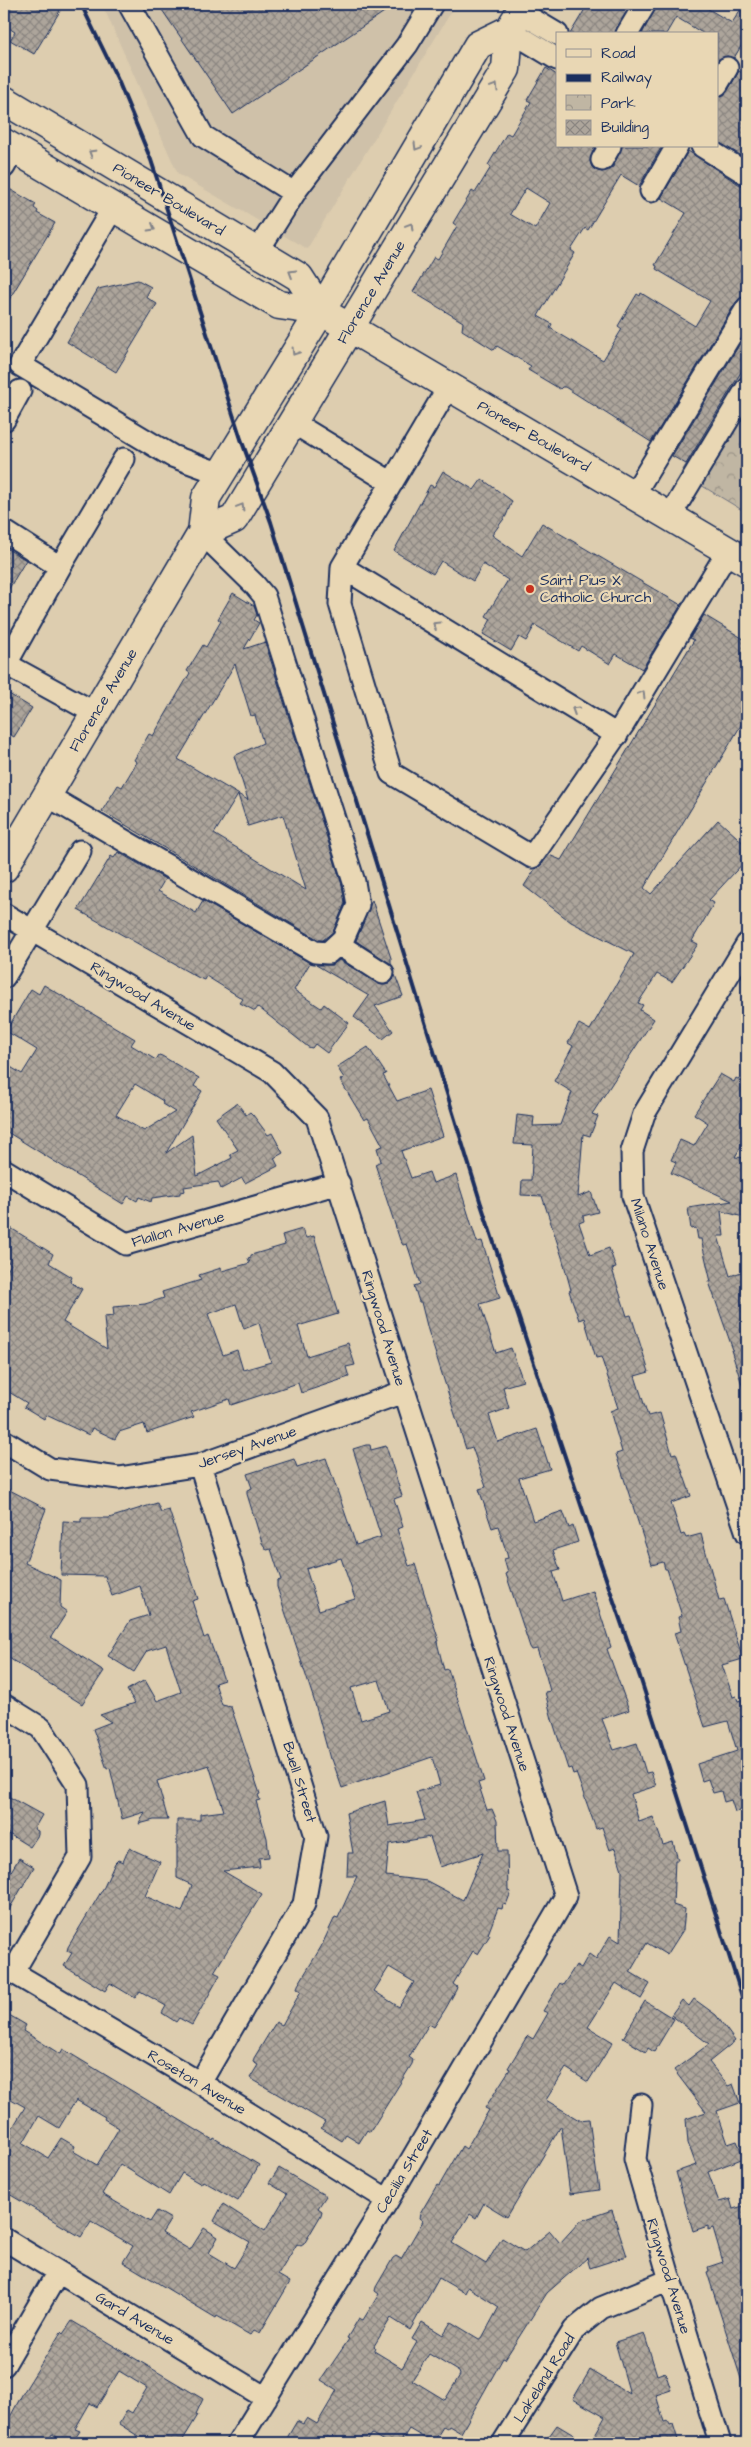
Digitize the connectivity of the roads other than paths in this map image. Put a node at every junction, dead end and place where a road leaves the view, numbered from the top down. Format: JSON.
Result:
{"nodes":[{"id":1,"x":129,"y":4,"type":"edge"},
{"id":2,"x":432,"y":4,"type":"edge"},
{"id":3,"x":645,"y":4,"type":"edge"},
{"id":4,"x":518,"y":15,"type":"edge"},
{"id":5,"x":628,"y":32,"type":"edge"},
{"id":6,"x":556,"y":34,"type":"edge"},
{"id":7,"x":556,"y":58,"type":"edge"},
{"id":8,"x":4,"y":100,"type":"edge"},
{"id":9,"x":676,"y":148,"type":"edge"},
{"id":10,"x":705,"y":148,"type":"edge"},
{"id":11,"x":7,"y":153,"type":"edge"},
{"id":12,"x":747,"y":174,"type":"edge"},
{"id":13,"x":651,"y":191,"type":"dead end"},
{"id":14,"x":294,"y":193,"type":"junction"},
{"id":15,"x":114,"y":206,"type":"junction"},
{"id":16,"x":257,"y":252,"type":"junction"},
{"id":17,"x":747,"y":308,"type":"edge"},
{"id":18,"x":321,"y":311,"type":"junction"},
{"id":19,"x":349,"y":328,"type":"junction"},
{"id":20,"x":449,"y":386,"type":"junction"},
{"id":21,"x":747,"y":388,"type":"edge"},
{"id":22,"x":20,"y":391,"type":"dead end"},
{"id":23,"x":4,"y":420,"type":"edge"},
{"id":24,"x":292,"y":422,"type":"junction"},
{"id":25,"x":124,"y":459,"type":"dead end"},
{"id":26,"x":220,"y":474,"type":"junction"},
{"id":27,"x":392,"y":483,"type":"junction"},
{"id":28,"x":634,"y":494,"type":"junction"},
{"id":29,"x":670,"y":516,"type":"junction"},
{"id":30,"x":4,"y":531,"type":"edge"},
{"id":31,"x":202,"y":533,"type":"junction"},
{"id":32,"x":737,"y":557,"type":"edge"},
{"id":33,"x":60,"y":567,"type":"junction"},
{"id":34,"x":342,"y":567,"type":"junction"},
{"id":35,"x":5,"y":663,"type":"edge"},
{"id":36,"x":95,"y":713,"type":"junction"},
{"id":37,"x":617,"y":735,"type":"junction"},
{"id":38,"x":46,"y":796,"type":"junction"},
{"id":39,"x":80,"y":851,"type":"dead end"},
{"id":40,"x":4,"y":868,"type":"edge"},
{"id":41,"x":4,"y":914,"type":"edge"},
{"id":42,"x":32,"y":930,"type":"junction"},
{"id":43,"x":338,"y":944,"type":"junction"},
{"id":44,"x":747,"y":944,"type":"edge"},
{"id":45,"x":383,"y":973,"type":"dead end"},
{"id":46,"x":4,"y":977,"type":"edge"},
{"id":47,"x":4,"y":1170,"type":"edge"},
{"id":48,"x":339,"y":1182,"type":"junction"},
{"id":49,"x":403,"y":1392,"type":"junction"},
{"id":50,"x":4,"y":1441,"type":"edge"},
{"id":51,"x":200,"y":1465,"type":"junction"},
{"id":52,"x":747,"y":1533,"type":"edge"},
{"id":53,"x":4,"y":1705,"type":"edge"},
{"id":54,"x":566,"y":1896,"type":"joint"},
{"id":55,"x":8,"y":1970,"type":"edge"},
{"id":56,"x":200,"y":2083,"type":"junction"},
{"id":57,"x":641,"y":2105,"type":"dead end"},
{"id":58,"x":388,"y":2200,"type":"junction"},
{"id":59,"x":4,"y":2239,"type":"edge"},
{"id":60,"x":58,"y":2272,"type":"junction"},
{"id":61,"x":670,"y":2280,"type":"junction"},
{"id":62,"x":4,"y":2365,"type":"edge"},
{"id":63,"x":266,"y":2398,"type":"junction"},
{"id":64,"x":238,"y":2443,"type":"edge"},
{"id":65,"x":503,"y":2443,"type":"edge"},
{"id":66,"x":720,"y":2443,"type":"edge"}],
"edges":[{"from":1,"to":14,"type":"street"},
{"from":2,"to":14,"type":"street"},
{"from":3,"to":5,"type":"street"},
{"from":4,"to":6,"type":"street"},
{"from":4,"to":7,"type":"street"},
{"from":4,"to":18,"type":"main road","name":"Florence Avenue","one_way":true},
{"from":19,"to":4,"type":"main road","name":"Florence Avenue","one_way":true},
{"from":16,"to":8,"type":"main road","name":"Pioneer Boulevard","one_way":true},
{"from":9,"to":13,"type":"street"},
{"from":10,"to":12,"type":"street"},
{"from":11,"to":15,"type":"main road","name":"Pioneer Boulevard"},
{"from":14,"to":16,"type":"street"},
{"from":15,"to":18,"type":"main road","name":"Pioneer Boulevard","one_way":true},
{"from":15,"to":26,"type":"street"},
{"from":18,"to":16,"type":"main road","name":"Pioneer Boulevard","one_way":true},
{"from":17,"to":28,"type":"street"},
{"from":18,"to":19,"type":"main road","name":"Pioneer Boulevard"},
{"from":18,"to":26,"type":"main road","name":"Florence Avenue","one_way":true},
{"from":19,"to":20,"type":"main road","name":"Pioneer Boulevard"},
{"from":19,"to":24,"type":"main road","name":"Florence Avenue"},
{"from":20,"to":27,"type":"street"},
{"from":20,"to":28,"type":"main road","name":"Pioneer Boulevard"},
{"from":21,"to":29,"type":"street"},
{"from":22,"to":23,"type":"street"},
{"from":24,"to":27,"type":"street"},
{"from":31,"to":24,"type":"main road","name":"Florence Avenue","one_way":true},
{"from":25,"to":33,"type":"street"},
{"from":26,"to":31,"type":"main road","name":"Florence Avenue"},
{"from":27,"to":34,"type":"street"},
{"from":28,"to":29,"type":"main road","name":"Pioneer Boulevard"},
{"from":29,"to":32,"type":"main road","name":"Pioneer Boulevard"},
{"from":30,"to":33,"type":"street"},
{"from":31,"to":36,"type":"main road","name":"Florence Avenue"},
{"from":31,"to":43,"type":"street"},
{"from":37,"to":32,"type":"street","one_way":true},
{"from":33,"to":35,"type":"street"},
{"from":37,"to":34,"type":"street","one_way":true},
{"from":34,"to":37,"type":"street"},
{"from":35,"to":36,"type":"street"},
{"from":36,"to":38,"type":"main road","name":"Florence Avenue"},
{"from":38,"to":40,"type":"main road","name":"Florence Avenue"},
{"from":38,"to":43,"type":"street"},
{"from":39,"to":42,"type":"street"},
{"from":41,"to":42,"type":"street","name":"Ringwood Avenue"},
{"from":42,"to":46,"type":"street"},
{"from":42,"to":48,"type":"street","name":"Ringwood Avenue"},
{"from":43,"to":45,"type":"street"},
{"from":44,"to":52,"type":"street","name":"Milano Avenue"},
{"from":47,"to":48,"type":"street","name":"Flallon Avenue"},
{"from":48,"to":49,"type":"street","name":"Ringwood Avenue"},
{"from":49,"to":51,"type":"street","name":"Jersey Avenue"},
{"from":49,"to":54,"type":"street","name":"Ringwood Avenue"},
{"from":50,"to":51,"type":"street","name":"Jersey Avenue"},
{"from":51,"to":56,"type":"street","name":"Buell Street"},
{"from":53,"to":55,"type":"street"},
{"from":54,"to":58,"type":"street","name":"Cecilia Street"},
{"from":55,"to":56,"type":"street","name":"Roseton Avenue"},
{"from":56,"to":58,"type":"street","name":"Roseton Avenue"},
{"from":57,"to":61,"type":"street","name":"Ringwood Avenue"},
{"from":58,"to":63,"type":"street","name":"Cecilia Street"},
{"from":59,"to":60,"type":"street","name":"Gard Avenue"},
{"from":60,"to":62,"type":"street"},
{"from":60,"to":63,"type":"street","name":"Gard Avenue"},
{"from":61,"to":65,"type":"street","name":"Lakeland Road"},
{"from":61,"to":66,"type":"street","name":"Ringwood Avenue"},
{"from":63,"to":64,"type":"street","name":"Cecilia Street"}]}
